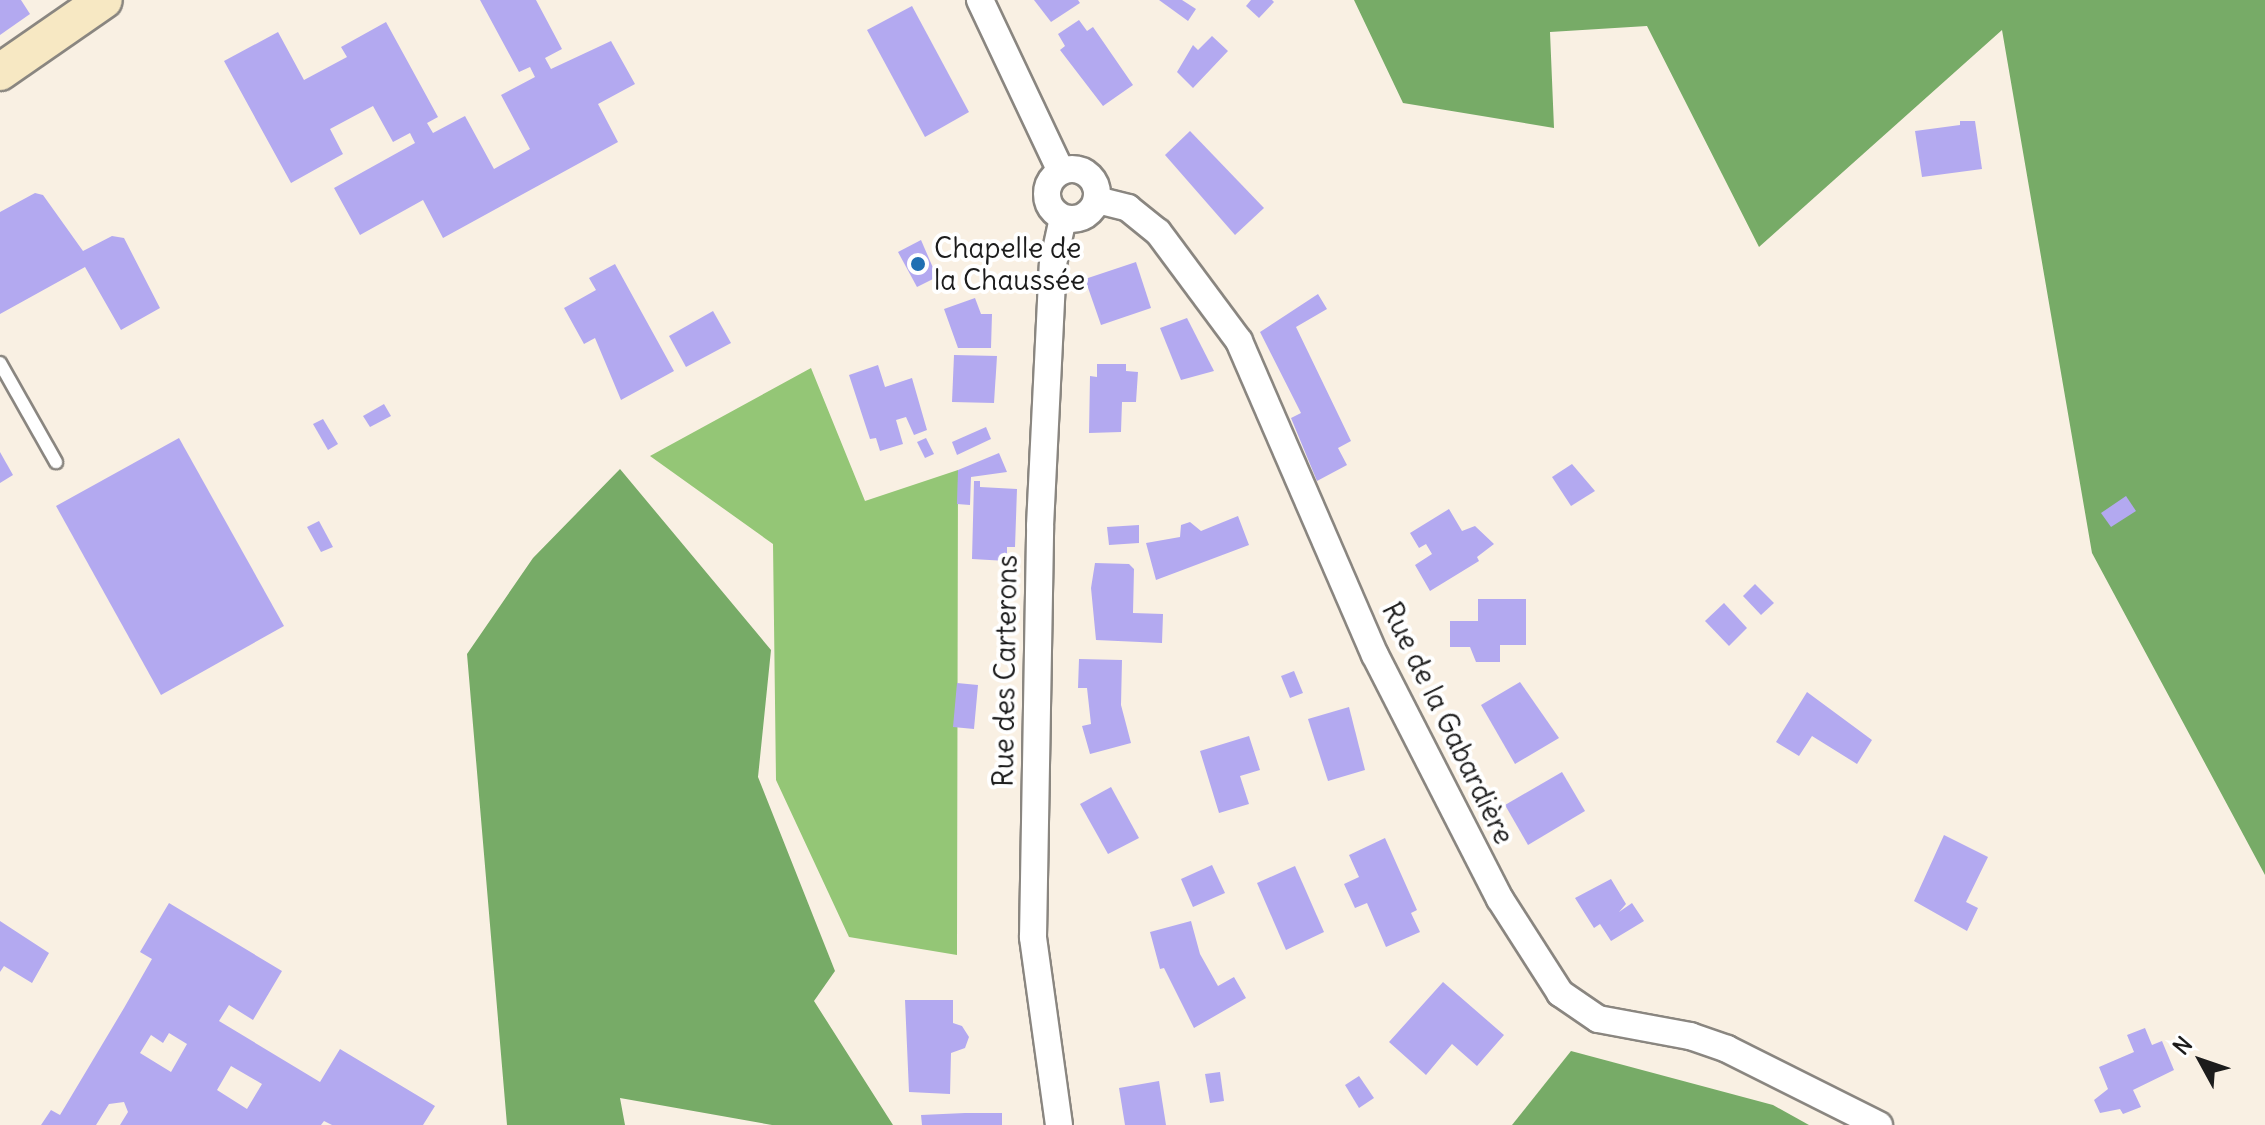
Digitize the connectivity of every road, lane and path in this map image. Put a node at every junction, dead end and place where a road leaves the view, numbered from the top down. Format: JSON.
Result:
{"nodes":[{"id":1,"x":104,"y":0,"type":"edge"},
{"id":2,"x":980,"y":0,"type":"edge"},
{"id":3,"x":0,"y":72,"type":"edge"},
{"id":4,"x":1061,"y":171,"type":"junction"},
{"id":5,"x":1097,"y":200,"type":"junction"},
{"id":6,"x":1063,"y":218,"type":"junction"},
{"id":7,"x":0,"y":363,"type":"edge"},
{"id":8,"x":56,"y":462,"type":"dead end"},
{"id":9,"x":1059,"y":1125,"type":"edge"},
{"id":10,"x":1879,"y":1125,"type":"edge"}],
"edges":[{"from":1,"to":3,"type":"street"},
{"from":2,"to":4,"type":"street"},
{"from":4,"to":5,"type":"street"},
{"from":4,"to":6,"type":"street"},
{"from":5,"to":6,"type":"street"},
{"from":5,"to":10,"type":"street","name":"Rue de la Gabardière"},
{"from":6,"to":9,"type":"street","name":"Rue des Carterons"},
{"from":7,"to":8,"type":"lane"}]}
